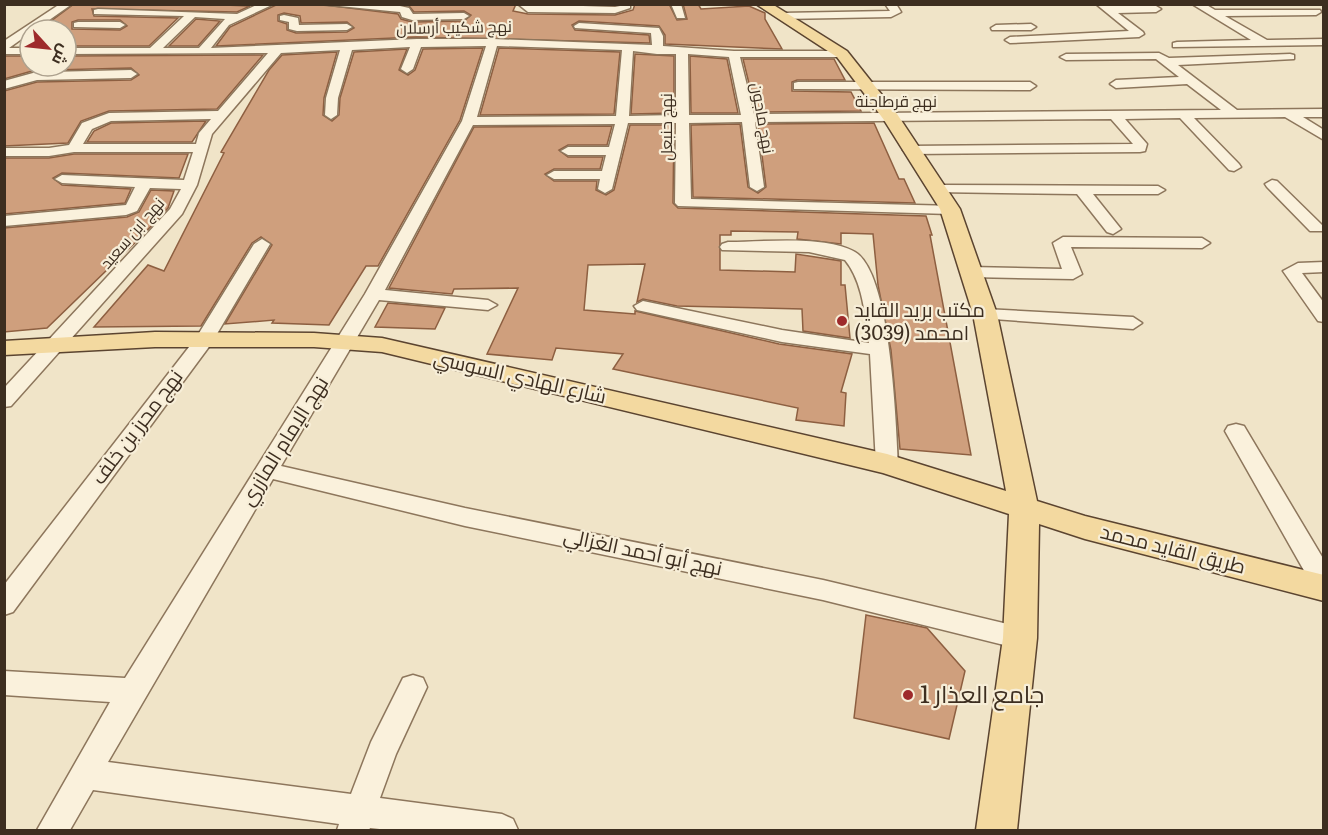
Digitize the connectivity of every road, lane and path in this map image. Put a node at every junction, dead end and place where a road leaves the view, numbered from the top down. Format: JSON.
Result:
{"nodes":[{"id":1,"x":269,"y":4,"type":"edge"},
{"id":2,"x":324,"y":4,"type":"edge"},
{"id":3,"x":523,"y":4,"type":"edge"},
{"id":4,"x":625,"y":4,"type":"edge"},
{"id":5,"x":676,"y":4,"type":"edge"},
{"id":6,"x":890,"y":4,"type":"edge"},
{"id":7,"x":1197,"y":4,"type":"edge"},
{"id":8,"x":356,"y":6,"type":"junction"},
{"id":9,"x":1103,"y":7,"type":"edge"},
{"id":10,"x":62,"y":8,"type":"edge"},
{"id":11,"x":95,"y":9,"type":"edge"},
{"id":12,"x":582,"y":9,"type":"junction"},
{"id":13,"x":1156,"y":9,"type":"dead end"},
{"id":14,"x":772,"y":10,"type":"edge"},
{"id":15,"x":1316,"y":12,"type":"dead end"},
{"id":16,"x":1213,"y":13,"type":"junction"},
{"id":17,"x":191,"y":15,"type":"junction"},
{"id":18,"x":464,"y":16,"type":"dead end"},
{"id":19,"x":681,"y":16,"type":"dead end"},
{"id":20,"x":237,"y":17,"type":"junction"},
{"id":21,"x":47,"y":18,"type":"edge"},
{"id":22,"x":284,"y":18,"type":"dead end"},
{"id":23,"x":78,"y":20,"type":"edge"},
{"id":24,"x":78,"y":23,"type":"edge"},
{"id":25,"x":1124,"y":23,"type":"junction"},
{"id":26,"x":134,"y":25,"type":"dead end"},
{"id":27,"x":347,"y":27,"type":"junction"},
{"id":28,"x":996,"y":28,"type":"dead end"},
{"id":29,"x":579,"y":30,"type":"junction"},
{"id":30,"x":16,"y":39,"type":"edge"},
{"id":31,"x":78,"y":39,"type":"edge"},
{"id":32,"x":130,"y":40,"type":"dead end"},
{"id":33,"x":1010,"y":40,"type":"dead end"},
{"id":34,"x":417,"y":42,"type":"junction"},
{"id":35,"x":493,"y":42,"type":"junction"},
{"id":36,"x":1323,"y":42,"type":"edge"},
{"id":37,"x":1263,"y":43,"type":"junction"},
{"id":38,"x":573,"y":44,"type":"junction"},
{"id":39,"x":1177,"y":45,"type":"dead end"},
{"id":40,"x":4,"y":46,"type":"edge"},
{"id":41,"x":628,"y":49,"type":"junction"},
{"id":42,"x":345,"y":50,"type":"junction"},
{"id":43,"x":153,"y":51,"type":"junction"},
{"id":44,"x":202,"y":51,"type":"junction"},
{"id":45,"x":657,"y":51,"type":"junction"},
{"id":46,"x":78,"y":52,"type":"edge"},
{"id":47,"x":682,"y":52,"type":"junction"},
{"id":48,"x":734,"y":54,"type":"junction"},
{"id":49,"x":842,"y":54,"type":"junction"},
{"id":50,"x":274,"y":55,"type":"junction"},
{"id":51,"x":1066,"y":57,"type":"dead end"},
{"id":52,"x":1167,"y":62,"type":"junction"},
{"id":53,"x":407,"y":69,"type":"dead end"},
{"id":54,"x":131,"y":74,"type":"dead end"},
{"id":55,"x":78,"y":75,"type":"edge"},
{"id":56,"x":27,"y":78,"type":"edge"},
{"id":57,"x":1188,"y":80,"type":"junction"},
{"id":58,"x":1116,"y":84,"type":"dead end"},
{"id":59,"x":4,"y":85,"type":"edge"},
{"id":60,"x":799,"y":86,"type":"junction"},
{"id":61,"x":866,"y":86,"type":"junction"},
{"id":62,"x":1030,"y":86,"type":"dead end"},
{"id":63,"x":1323,"y":113,"type":"edge"},
{"id":64,"x":1234,"y":114,"type":"junction"},
{"id":65,"x":1289,"y":114,"type":"junction"},
{"id":66,"x":222,"y":115,"type":"junction"},
{"id":67,"x":331,"y":115,"type":"dead end"},
{"id":68,"x":1185,"y":116,"type":"junction"},
{"id":69,"x":1116,"y":117,"type":"junction"},
{"id":70,"x":683,"y":118,"type":"junction"},
{"id":71,"x":748,"y":118,"type":"junction"},
{"id":72,"x":891,"y":118,"type":"junction"},
{"id":73,"x":469,"y":121,"type":"junction"},
{"id":74,"x":622,"y":121,"type":"junction"},
{"id":75,"x":206,"y":134,"type":"junction"},
{"id":76,"x":1323,"y":136,"type":"edge"},
{"id":77,"x":77,"y":143,"type":"junction"},
{"id":78,"x":200,"y":148,"type":"junction"},
{"id":79,"x":910,"y":150,"type":"junction"},
{"id":80,"x":568,"y":151,"type":"dead end"},
{"id":81,"x":612,"y":151,"type":"junction"},
{"id":82,"x":4,"y":152,"type":"edge"},
{"id":83,"x":1234,"y":167,"type":"dead end"},
{"id":84,"x":554,"y":175,"type":"dead end"},
{"id":85,"x":62,"y":179,"type":"dead end"},
{"id":86,"x":145,"y":182,"type":"junction"},
{"id":87,"x":190,"y":184,"type":"junction"},
{"id":88,"x":1272,"y":184,"type":"dead end"},
{"id":89,"x":758,"y":187,"type":"dead end"},
{"id":90,"x":1082,"y":190,"type":"junction"},
{"id":91,"x":1158,"y":190,"type":"dead end"},
{"id":92,"x":944,"y":199,"type":"junction"},
{"id":93,"x":1298,"y":210,"type":"junction"},
{"id":94,"x":1323,"y":211,"type":"edge"},
{"id":95,"x":4,"y":221,"type":"edge"},
{"id":96,"x":1316,"y":228,"type":"dead end"},
{"id":97,"x":1113,"y":229,"type":"dead end"},
{"id":98,"x":1202,"y":243,"type":"dead end"},
{"id":99,"x":262,"y":244,"type":"dead end"},
{"id":100,"x":728,"y":247,"type":"dead end"},
{"id":101,"x":1323,"y":267,"type":"edge"},
{"id":102,"x":970,"y":272,"type":"junction"},
{"id":103,"x":374,"y":294,"type":"junction"},
{"id":104,"x":488,"y":305,"type":"dead end"},
{"id":105,"x":643,"y":306,"type":"dead end"},
{"id":106,"x":985,"y":314,"type":"junction"},
{"id":107,"x":1323,"y":316,"type":"edge"},
{"id":108,"x":1133,"y":322,"type":"dead end"},
{"id":109,"x":346,"y":339,"type":"junction"},
{"id":110,"x":204,"y":340,"type":"junction"},
{"id":111,"x":59,"y":342,"type":"junction"},
{"id":112,"x":4,"y":348,"type":"edge"},
{"id":113,"x":879,"y":350,"type":"junction"},
{"id":114,"x":4,"y":401,"type":"edge"},
{"id":115,"x":1236,"y":431,"type":"dead end"},
{"id":116,"x":887,"y":464,"type":"junction"},
{"id":117,"x":266,"y":470,"type":"junction"},
{"id":118,"x":1024,"y":508,"type":"junction"},
{"id":119,"x":1323,"y":585,"type":"edge"},
{"id":120,"x":4,"y":605,"type":"edge"},
{"id":121,"x":1020,"y":638,"type":"junction"},
{"id":122,"x":4,"y":683,"type":"edge"},
{"id":123,"x":413,"y":687,"type":"dead end"},
{"id":124,"x":132,"y":690,"type":"junction"},
{"id":125,"x":85,"y":774,"type":"junction"},
{"id":126,"x":358,"y":820,"type":"edge"},
{"id":127,"x":52,"y":831,"type":"edge"},
{"id":128,"x":502,"y":831,"type":"edge"},
{"id":129,"x":997,"y":831,"type":"edge"}],
"edges":[{"from":1,"to":20,"type":"street"},
{"from":2,"to":8,"type":"street"},
{"from":3,"to":12,"type":"street"},
{"from":4,"to":12,"type":"street"},
{"from":5,"to":19,"type":"street"},
{"from":6,"to":14,"type":"street"},
{"from":7,"to":16,"type":"street"},
{"from":8,"to":18,"type":"street"},
{"from":8,"to":27,"type":"street"},
{"from":9,"to":13,"type":"street"},
{"from":9,"to":25,"type":"street"},
{"from":10,"to":11,"type":"street"},
{"from":10,"to":21,"type":"street"},
{"from":11,"to":17,"type":"street"},
{"from":11,"to":23,"type":"street"},
{"from":12,"to":29,"type":"street"},
{"from":14,"to":49,"type":"main road"},
{"from":15,"to":16,"type":"street"},
{"from":16,"to":37,"type":"street"},
{"from":17,"to":20,"type":"street"},
{"from":17,"to":43,"type":"street"},
{"from":20,"to":44,"type":"street"},
{"from":22,"to":27,"type":"street"},
{"from":24,"to":26,"type":"street"},
{"from":25,"to":28,"type":"street"},
{"from":25,"to":33,"type":"street"},
{"from":27,"to":42,"type":"street"},
{"from":29,"to":38,"type":"street"},
{"from":29,"to":45,"type":"street"},
{"from":30,"to":40,"type":"street"},
{"from":31,"to":32,"type":"street"},
{"from":34,"to":35,"type":"street","name":"نهج شكيب أرسلان"},
{"from":34,"to":42,"type":"street","name":"نهج شكيب أرسلان"},
{"from":34,"to":53,"type":"street"},
{"from":35,"to":38,"type":"street","name":"نهج شكيب أرسلان"},
{"from":35,"to":73,"type":"street","name":"نهج الإمام المازري"},
{"from":36,"to":37,"type":"street"},
{"from":37,"to":39,"type":"street"},
{"from":37,"to":52,"type":"street"},
{"from":38,"to":41,"type":"street","name":"نهج شكيب أرسلان"},
{"from":41,"to":45,"type":"street","name":"نهج شكيب أرسلان"},
{"from":41,"to":74,"type":"street"},
{"from":42,"to":50,"type":"street","name":"نهج شكيب أرسلان"},
{"from":42,"to":67,"type":"street"},
{"from":43,"to":44,"type":"street"},
{"from":43,"to":46,"type":"street"},
{"from":44,"to":50,"type":"street"},
{"from":45,"to":47,"type":"street","name":"نهج شكيب أرسلان"},
{"from":47,"to":48,"type":"street","name":"نهج شكيب أرسلان"},
{"from":47,"to":70,"type":"street","name":"نهج حنبعل"},
{"from":48,"to":60,"type":"street","name":"نهج شكيب أرسلان"},
{"from":48,"to":71,"type":"street","name":"نهج ماجون"},
{"from":49,"to":60,"type":"street","name":"نهج شكيب أرسلان"},
{"from":49,"to":61,"type":"main road"},
{"from":50,"to":66,"type":"street","name":"نهج ابن سعيد"},
{"from":51,"to":52,"type":"street"},
{"from":52,"to":57,"type":"street"},
{"from":54,"to":55,"type":"street"},
{"from":56,"to":59,"type":"street"},
{"from":57,"to":58,"type":"street"},
{"from":57,"to":64,"type":"street"},
{"from":60,"to":61,"type":"street"},
{"from":60,"to":71,"type":"street","name":"نهج قرطاجنة"},
{"from":60,"to":72,"type":"street","name":"نهج قرطاجنة"},
{"from":61,"to":62,"type":"street"},
{"from":61,"to":72,"type":"main road"},
{"from":63,"to":65,"type":"street","name":"نهج قرطاجنة"},
{"from":64,"to":65,"type":"street","name":"نهج قرطاجنة"},
{"from":64,"to":68,"type":"street","name":"نهج قرطاجنة"},
{"from":65,"to":76,"type":"street"},
{"from":66,"to":75,"type":"street","name":"نهج ابن سعيد"},
{"from":66,"to":77,"type":"street"},
{"from":68,"to":69,"type":"street","name":"نهج قرطاجنة"},
{"from":68,"to":83,"type":"street"},
{"from":69,"to":72,"type":"street","name":"نهج قرطاجنة"},
{"from":69,"to":79,"type":"street"},
{"from":70,"to":71,"type":"street","name":"نهج قرطاجنة"},
{"from":70,"to":74,"type":"street","name":"نهج قرطاجنة"},
{"from":70,"to":92,"type":"street","name":"نهج حنبعل"},
{"from":71,"to":89,"type":"street","name":"نهج ماجون"},
{"from":72,"to":79,"type":"main road"},
{"from":73,"to":74,"type":"street","name":"نهج قرطاجنة"},
{"from":73,"to":103,"type":"street","name":"نهج الإمام المازري"},
{"from":74,"to":81,"type":"street"},
{"from":75,"to":77,"type":"street"},
{"from":75,"to":78,"type":"street","name":"نهج ابن سعيد"},
{"from":77,"to":78,"type":"street"},
{"from":77,"to":82,"type":"street"},
{"from":78,"to":87,"type":"street","name":"نهج ابن سعيد"},
{"from":79,"to":92,"type":"main road"},
{"from":80,"to":81,"type":"street"},
{"from":81,"to":84,"type":"street"},
{"from":85,"to":86,"type":"street"},
{"from":86,"to":87,"type":"street"},
{"from":86,"to":95,"type":"street"},
{"from":87,"to":111,"type":"street","name":"نهج ابن سعيد"},
{"from":88,"to":93,"type":"street"},
{"from":90,"to":91,"type":"street"},
{"from":90,"to":92,"type":"street"},
{"from":90,"to":97,"type":"street"},
{"from":92,"to":102,"type":"main road"},
{"from":93,"to":94,"type":"street"},
{"from":93,"to":96,"type":"street"},
{"from":98,"to":102,"type":"street"},
{"from":99,"to":110,"type":"street","name":"نهج محرز بن خلف"},
{"from":100,"to":113,"type":"street"},
{"from":101,"to":107,"type":"street"},
{"from":102,"to":106,"type":"main road"},
{"from":103,"to":104,"type":"street"},
{"from":103,"to":109,"type":"street","name":"نهج الإمام المازري"},
{"from":105,"to":113,"type":"street"},
{"from":106,"to":108,"type":"street"},
{"from":106,"to":118,"type":"main road"},
{"from":109,"to":110,"type":"main road","name":"شارع الهادي السوسي"},
{"from":109,"to":116,"type":"main road","name":"شارع الهادي السوسي"},
{"from":109,"to":117,"type":"street","name":"نهج الإمام المازري"},
{"from":110,"to":111,"type":"main road","name":"شارع الهادي السوسي"},
{"from":110,"to":120,"type":"street","name":"نهج محرز بن خلف"},
{"from":111,"to":112,"type":"main road","name":"شارع الهادي السوسي"},
{"from":111,"to":114,"type":"street","name":"نهج ابن سعيد"},
{"from":113,"to":116,"type":"street"},
{"from":115,"to":119,"type":"street"},
{"from":116,"to":118,"type":"main road","name":"شارع الهادي السوسي"},
{"from":117,"to":121,"type":"street","name":"نهج أبو أحمد الغزالي"},
{"from":117,"to":124,"type":"street","name":"نهج الإمام المازري"},
{"from":118,"to":119,"type":"main road","name":"طريق القايد محمد"},
{"from":118,"to":121,"type":"main road"},
{"from":121,"to":129,"type":"main road"},
{"from":122,"to":124,"type":"street"},
{"from":123,"to":126,"type":"street"},
{"from":124,"to":125,"type":"street","name":"نهج الإمام المازري"},
{"from":125,"to":126,"type":"street"},
{"from":125,"to":127,"type":"street","name":"نهج الإمام المازري"},
{"from":126,"to":128,"type":"street"}]}
